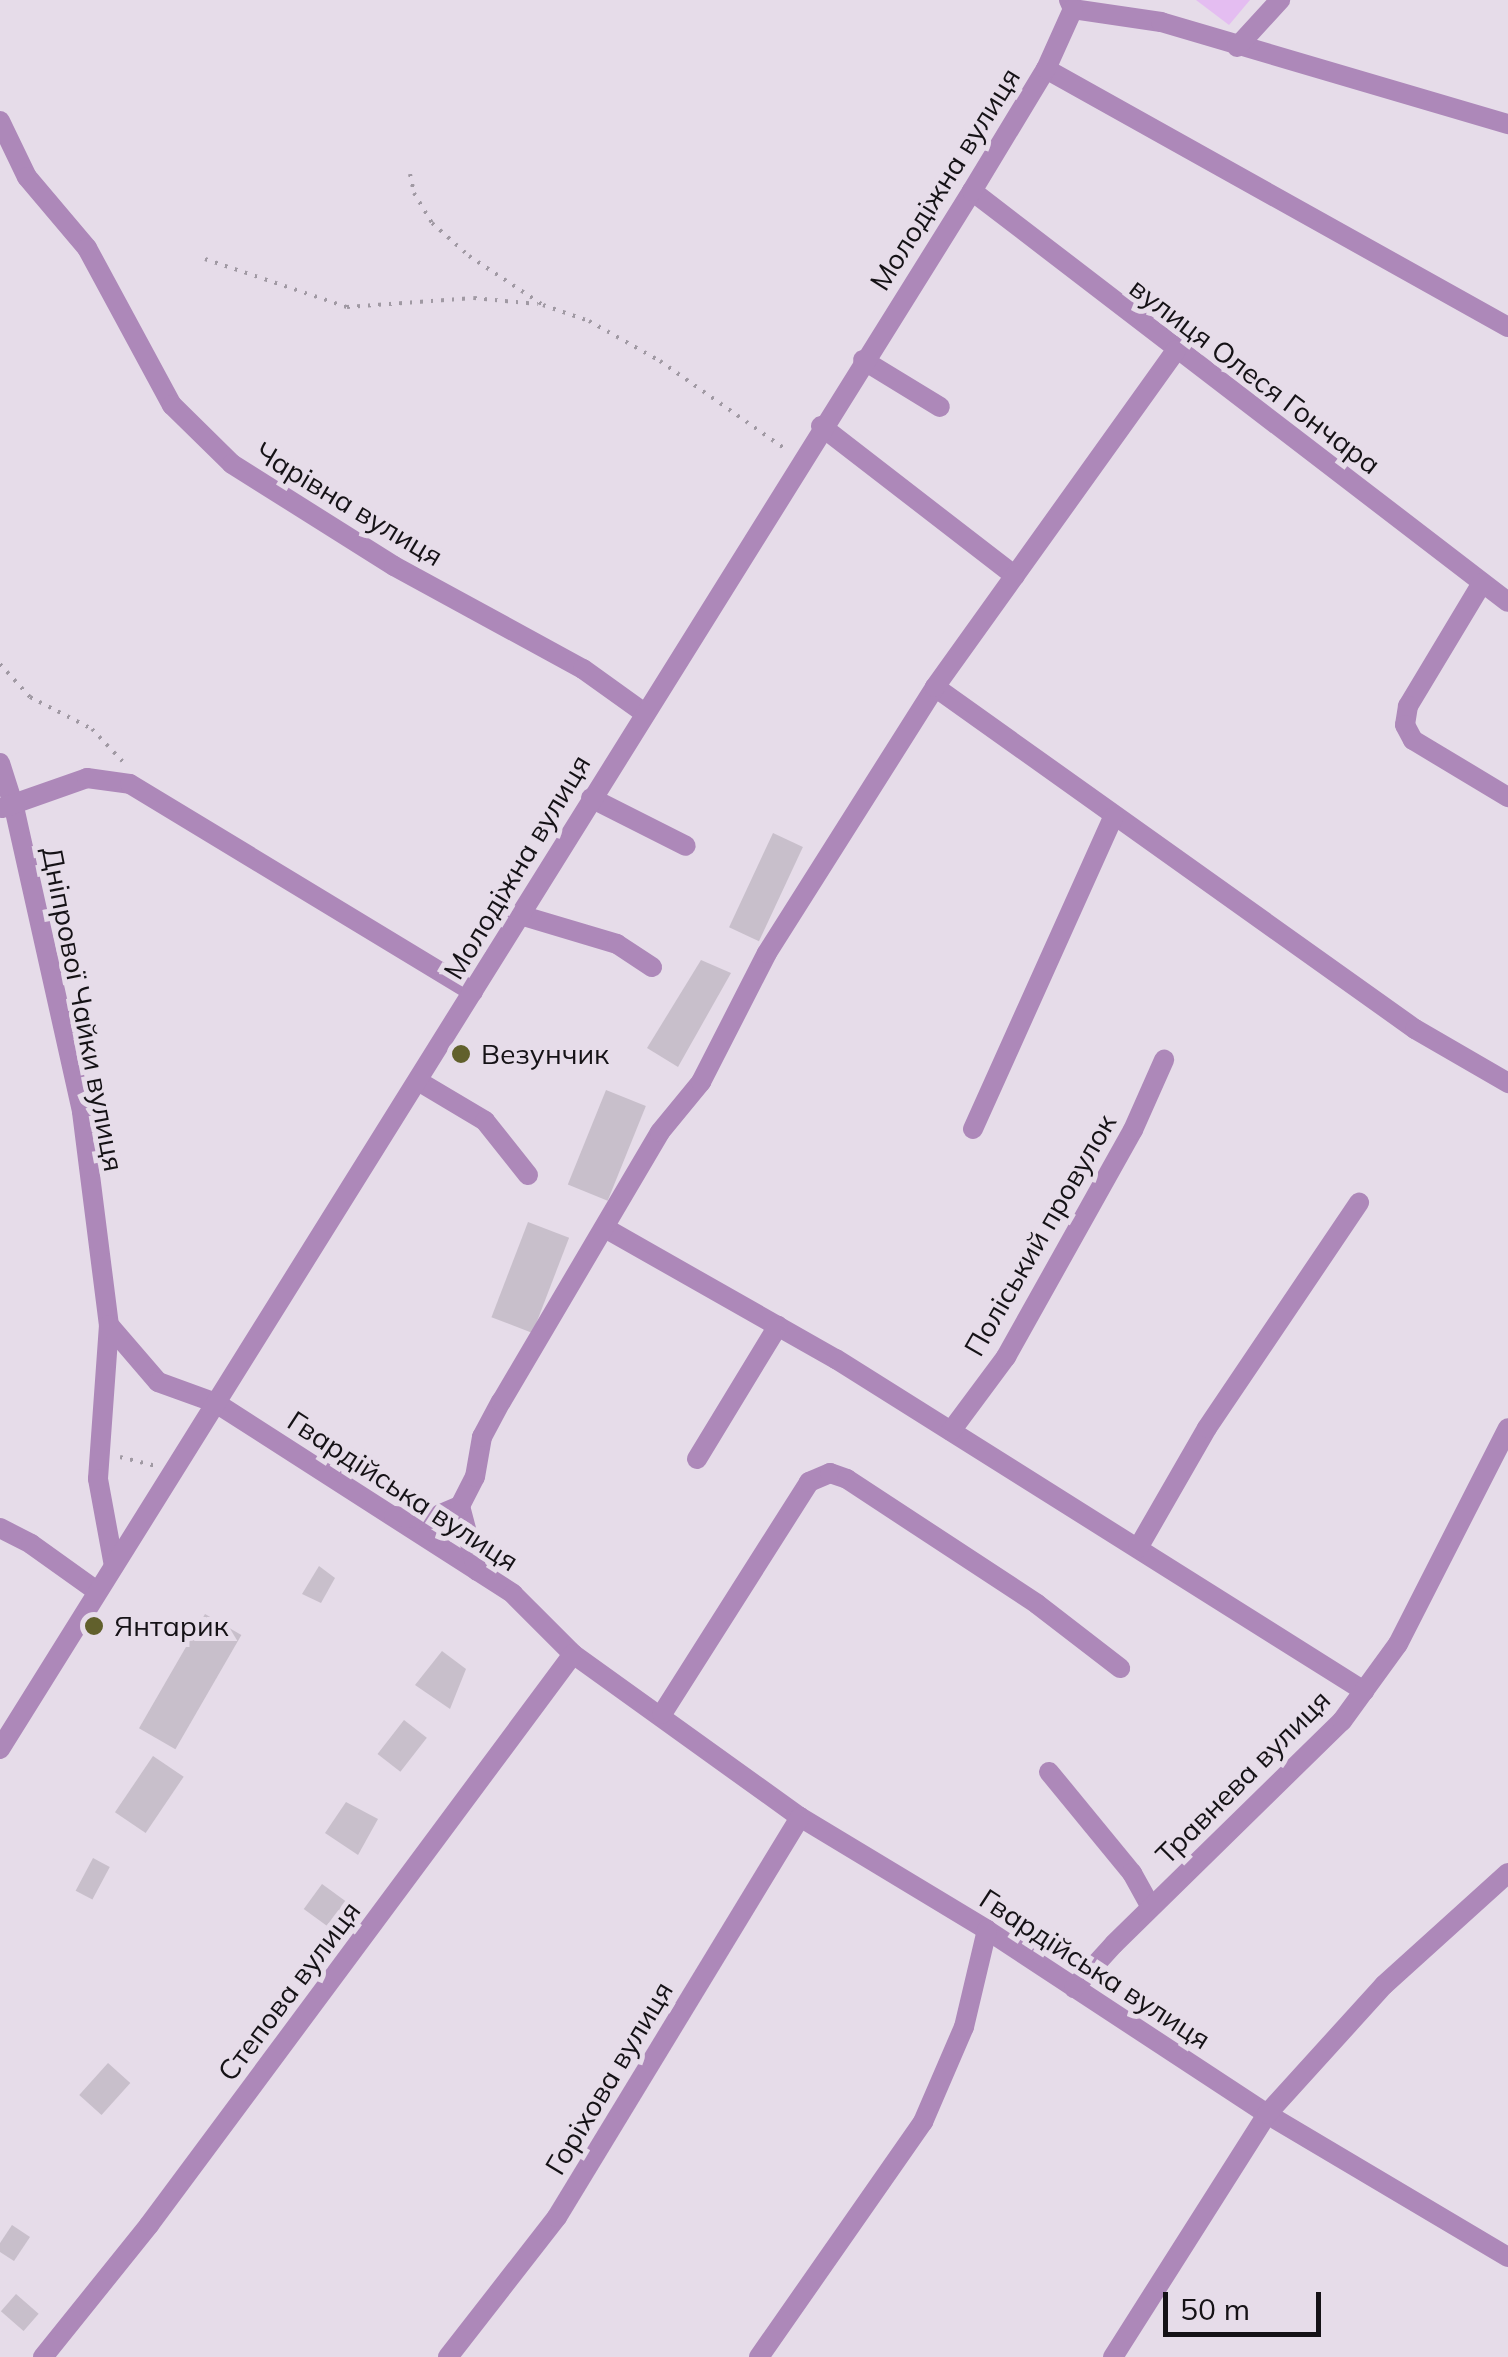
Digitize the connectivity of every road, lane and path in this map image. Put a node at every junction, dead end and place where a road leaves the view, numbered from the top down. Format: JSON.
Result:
{"nodes":[{"id":1,"x":1280,"y":0,"type":"edge"},
{"id":2,"x":1071,"y":5,"type":"edge"},
{"id":3,"x":1238,"y":47,"type":"junction"},
{"id":4,"x":1046,"y":70,"type":"junction"},
{"id":5,"x":0,"y":121,"type":"edge"},
{"id":6,"x":1508,"y":124,"type":"edge"},
{"id":7,"x":21,"y":160,"type":"junction"},
{"id":8,"x":0,"y":170,"type":"edge"},
{"id":9,"x":410,"y":174,"type":"dead end"},
{"id":10,"x":972,"y":191,"type":"junction"},
{"id":11,"x":205,"y":258,"type":"dead end"},
{"id":12,"x":542,"y":305,"type":"junction"},
{"id":13,"x":1508,"y":327,"type":"edge"},
{"id":14,"x":1176,"y":350,"type":"junction"},
{"id":15,"x":863,"y":360,"type":"junction"},
{"id":16,"x":940,"y":407,"type":"dead end"},
{"id":17,"x":822,"y":426,"type":"junction"},
{"id":18,"x":802,"y":457,"type":"junction"},
{"id":19,"x":1014,"y":576,"type":"junction"},
{"id":20,"x":1482,"y":584,"type":"junction"},
{"id":21,"x":1508,"y":602,"type":"edge"},
{"id":22,"x":0,"y":664,"type":"edge"},
{"id":23,"x":935,"y":687,"type":"junction"},
{"id":24,"x":643,"y":712,"type":"junction"},
{"id":25,"x":0,"y":763,"type":"edge"},
{"id":26,"x":147,"y":796,"type":"junction"},
{"id":27,"x":1508,"y":797,"type":"edge"},
{"id":28,"x":591,"y":798,"type":"junction"},
{"id":29,"x":7,"y":808,"type":"edge"},
{"id":30,"x":1114,"y":817,"type":"junction"},
{"id":31,"x":686,"y":846,"type":"dead end"},
{"id":32,"x":520,"y":915,"type":"junction"},
{"id":33,"x":652,"y":967,"type":"dead end"},
{"id":34,"x":473,"y":992,"type":"junction"},
{"id":35,"x":1164,"y":1060,"type":"dead end"},
{"id":36,"x":418,"y":1081,"type":"junction"},
{"id":37,"x":1508,"y":1083,"type":"edge"},
{"id":38,"x":973,"y":1130,"type":"dead end"},
{"id":39,"x":528,"y":1175,"type":"dead end"},
{"id":40,"x":1359,"y":1203,"type":"dead end"},
{"id":41,"x":605,"y":1228,"type":"junction"},
{"id":42,"x":108,"y":1325,"type":"junction"},
{"id":43,"x":778,"y":1326,"type":"junction"},
{"id":44,"x":216,"y":1404,"type":"junction"},
{"id":45,"x":1508,"y":1428,"type":"edge"},
{"id":46,"x":951,"y":1431,"type":"junction"},
{"id":47,"x":100,"y":1449,"type":"junction"},
{"id":48,"x":697,"y":1459,"type":"dead end"},
{"id":49,"x":174,"y":1466,"type":"junction"},
{"id":50,"x":460,"y":1506,"type":"junction"},
{"id":51,"x":391,"y":1516,"type":"junction"},
{"id":52,"x":0,"y":1528,"type":"edge"},
{"id":53,"x":1138,"y":1548,"type":"junction"},
{"id":54,"x":114,"y":1566,"type":"junction"},
{"id":55,"x":477,"y":1571,"type":"junction"},
{"id":56,"x":98,"y":1590,"type":"junction"},
{"id":57,"x":573,"y":1654,"type":"junction"},
{"id":58,"x":1120,"y":1668,"type":"dead end"},
{"id":59,"x":1364,"y":1691,"type":"junction"},
{"id":60,"x":662,"y":1714,"type":"junction"},
{"id":61,"x":0,"y":1749,"type":"edge"},
{"id":62,"x":1048,"y":1772,"type":"dead end"},
{"id":63,"x":800,"y":1817,"type":"junction"},
{"id":64,"x":1508,"y":1873,"type":"edge"},
{"id":65,"x":1151,"y":1908,"type":"junction"},
{"id":66,"x":987,"y":1930,"type":"junction"},
{"id":67,"x":1074,"y":1988,"type":"junction"},
{"id":68,"x":1267,"y":2114,"type":"junction"},
{"id":69,"x":1508,"y":2257,"type":"edge"},
{"id":70,"x":44,"y":2357,"type":"edge"},
{"id":71,"x":448,"y":2357,"type":"edge"},
{"id":72,"x":759,"y":2357,"type":"edge"},
{"id":73,"x":1113,"y":2357,"type":"edge"}],
"edges":[{"from":1,"to":3,"type":"street"},
{"from":2,"to":3,"type":"street"},
{"from":2,"to":4,"type":"street","name":"Молодіжна вулиця"},
{"from":3,"to":6,"type":"street"},
{"from":4,"to":10,"type":"street","name":"Молодіжна вулиця"},
{"from":4,"to":13,"type":"street"},
{"from":5,"to":7,"type":"street","name":"Чарівна вулиця"},
{"from":7,"to":8,"type":"street"},
{"from":7,"to":24,"type":"street","name":"Чарівна вулиця"},
{"from":9,"to":12,"type":"path"},
{"from":10,"to":14,"type":"street","name":"вулиця Олеся Гончара"},
{"from":10,"to":15,"type":"street","name":"Молодіжна вулиця"},
{"from":11,"to":12,"type":"path"},
{"from":12,"to":18,"type":"path"},
{"from":14,"to":19,"type":"street"},
{"from":14,"to":20,"type":"street","name":"вулиця Олеся Гончара"},
{"from":15,"to":16,"type":"street"},
{"from":15,"to":17,"type":"street","name":"Молодіжна вулиця"},
{"from":17,"to":18,"type":"street","name":"Молодіжна вулиця"},
{"from":17,"to":19,"type":"street"},
{"from":18,"to":24,"type":"street","name":"Молодіжна вулиця"},
{"from":19,"to":23,"type":"street"},
{"from":20,"to":21,"type":"street","name":"вулиця Олеся Гончара"},
{"from":20,"to":27,"type":"street"},
{"from":22,"to":26,"type":"path"},
{"from":23,"to":30,"type":"street"},
{"from":23,"to":41,"type":"street"},
{"from":24,"to":28,"type":"street","name":"Молодіжна вулиця"},
{"from":25,"to":29,"type":"street","name":"Дніпрової Чайки вулиця"},
{"from":26,"to":29,"type":"street"},
{"from":26,"to":34,"type":"street"},
{"from":28,"to":31,"type":"street"},
{"from":28,"to":32,"type":"street","name":"Молодіжна вулиця"},
{"from":29,"to":42,"type":"street","name":"Дніпрової Чайки вулиця"},
{"from":30,"to":37,"type":"street"},
{"from":30,"to":38,"type":"street"},
{"from":32,"to":33,"type":"street"},
{"from":32,"to":34,"type":"street","name":"Молодіжна вулиця"},
{"from":34,"to":36,"type":"street","name":"Молодіжна вулиця"},
{"from":35,"to":46,"type":"street","name":"Поліський провулок"},
{"from":36,"to":39,"type":"street"},
{"from":36,"to":44,"type":"street","name":"Молодіжна вулиця"},
{"from":40,"to":53,"type":"street"},
{"from":41,"to":43,"type":"street"},
{"from":41,"to":50,"type":"street"},
{"from":42,"to":44,"type":"street","name":"Гвардійська вулиця"},
{"from":42,"to":47,"type":"street","name":"Дніпрової Чайки вулиця"},
{"from":43,"to":46,"type":"street"},
{"from":43,"to":48,"type":"street"},
{"from":44,"to":49,"type":"street","name":"Молодіжна вулиця"},
{"from":44,"to":51,"type":"street","name":"Гвардійська вулиця"},
{"from":45,"to":59,"type":"street","name":"Травнева вулиця"},
{"from":46,"to":53,"type":"street"},
{"from":47,"to":49,"type":"path"},
{"from":47,"to":54,"type":"street","name":"Дніпрової Чайки вулиця"},
{"from":49,"to":54,"type":"street","name":"Молодіжна вулиця"},
{"from":50,"to":51,"type":"street"},
{"from":50,"to":55,"type":"street"},
{"from":51,"to":55,"type":"street","name":"Гвардійська вулиця"},
{"from":52,"to":56,"type":"street"},
{"from":53,"to":59,"type":"street"},
{"from":54,"to":56,"type":"street","name":"Молодіжна вулиця"},
{"from":55,"to":57,"type":"street","name":"Гвардійська вулиця"},
{"from":56,"to":61,"type":"street","name":"Молодіжна вулиця"},
{"from":57,"to":60,"type":"street","name":"Гвардійська вулиця"},
{"from":57,"to":70,"type":"street","name":"Степова вулиця"},
{"from":58,"to":60,"type":"street"},
{"from":59,"to":65,"type":"street","name":"Травнева вулиця"},
{"from":60,"to":63,"type":"street","name":"Гвардійська вулиця"},
{"from":62,"to":65,"type":"street"},
{"from":63,"to":66,"type":"street","name":"Гвардійська вулиця"},
{"from":63,"to":71,"type":"street","name":"Горіхова вулиця"},
{"from":64,"to":68,"type":"street"},
{"from":65,"to":67,"type":"street","name":"Травнева вулиця"},
{"from":66,"to":67,"type":"street","name":"Гвардійська вулиця"},
{"from":66,"to":72,"type":"street"},
{"from":67,"to":68,"type":"street","name":"Гвардійська вулиця"},
{"from":68,"to":69,"type":"street","name":"Гвардійська вулиця"},
{"from":68,"to":73,"type":"street"}]}
